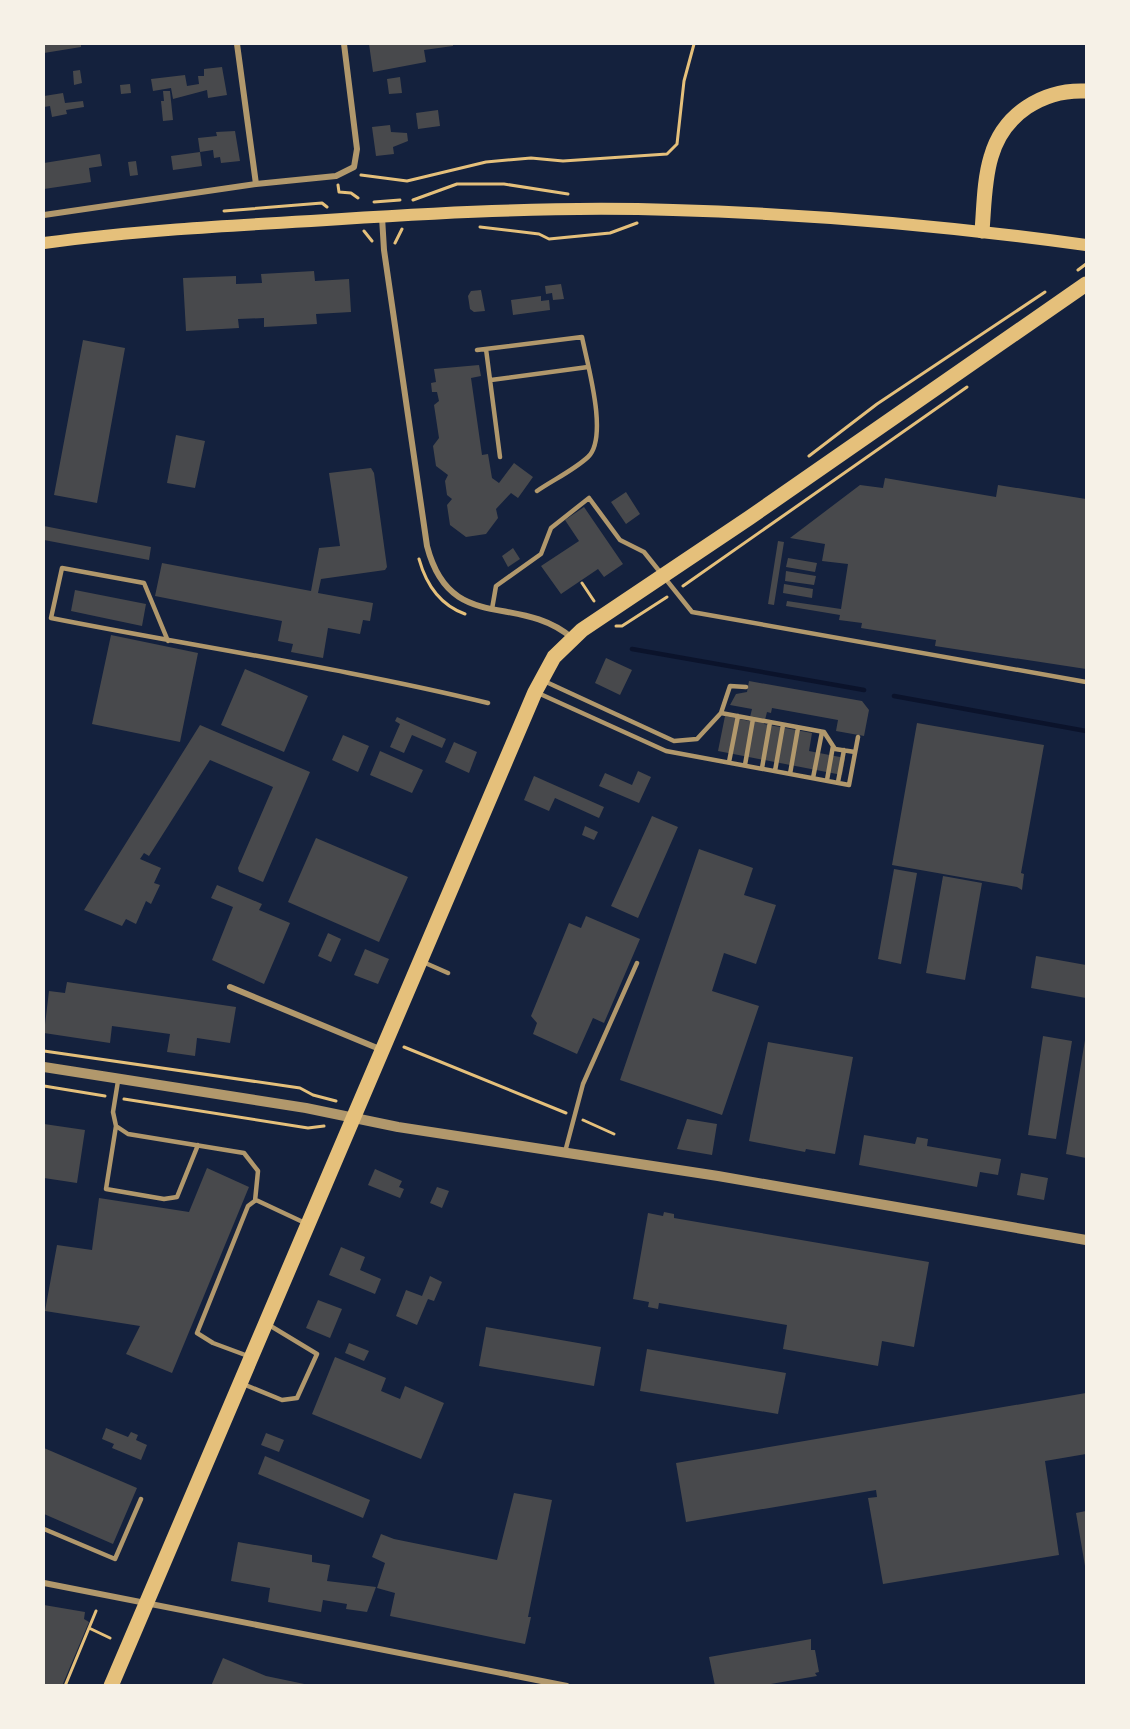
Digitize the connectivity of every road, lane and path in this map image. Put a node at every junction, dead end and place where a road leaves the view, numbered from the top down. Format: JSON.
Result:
{"nodes":[{"id":1,"x":237,"y":44,"type":"edge"},
{"id":2,"x":344,"y":44,"type":"edge"},
{"id":3,"x":694,"y":44,"type":"edge"},
{"id":4,"x":1086,"y":91,"type":"edge"},
{"id":5,"x":336,"y":177,"type":"junction"},
{"id":6,"x":256,"y":184,"type":"junction"},
{"id":7,"x":358,"y":198,"type":"dead end"},
{"id":8,"x":44,"y":215,"type":"edge"},
{"id":9,"x":381,"y":217,"type":"junction"},
{"id":10,"x":640,"y":222,"type":"dead end"},
{"id":11,"x":476,"y":226,"type":"dead end"},
{"id":12,"x":402,"y":229,"type":"dead end"},
{"id":13,"x":364,"y":231,"type":"dead end"},
{"id":14,"x":982,"y":231,"type":"junction"},
{"id":15,"x":44,"y":243,"type":"edge"},
{"id":16,"x":1086,"y":245,"type":"edge"},
{"id":17,"x":395,"y":249,"type":"dead end"},
{"id":18,"x":375,"y":250,"type":"dead end"},
{"id":19,"x":1086,"y":264,"type":"edge"},
{"id":20,"x":1077,"y":270,"type":"dead end"},
{"id":21,"x":1086,"y":284,"type":"edge"},
{"id":22,"x":1047,"y":290,"type":"dead end"},
{"id":23,"x":486,"y":349,"type":"junction"},
{"id":24,"x":477,"y":350,"type":"dead end"},
{"id":25,"x":588,"y":367,"type":"junction"},
{"id":26,"x":490,"y":380,"type":"junction"},
{"id":27,"x":972,"y":384,"type":"dead end"},
{"id":28,"x":500,"y":457,"type":"dead end"},
{"id":29,"x":804,"y":460,"type":"dead end"},
{"id":30,"x":537,"y":491,"type":"dead end"},
{"id":31,"x":663,"y":577,"type":"junction"},
{"id":32,"x":582,"y":583,"type":"dead end"},
{"id":33,"x":674,"y":592,"type":"junction"},
{"id":34,"x":594,"y":601,"type":"dead end"},
{"id":35,"x":492,"y":609,"type":"junction"},
{"id":36,"x":622,"y":626,"type":"dead end"},
{"id":37,"x":577,"y":634,"type":"junction"},
{"id":38,"x":168,"y":641,"type":"junction"},
{"id":39,"x":1086,"y":682,"type":"edge"},
{"id":40,"x":538,"y":686,"type":"junction"},
{"id":41,"x":746,"y":687,"type":"dead end"},
{"id":42,"x":488,"y":703,"type":"dead end"},
{"id":43,"x":721,"y":713,"type":"junction"},
{"id":44,"x":738,"y":716,"type":"junction"},
{"id":45,"x":753,"y":719,"type":"junction"},
{"id":46,"x":770,"y":722,"type":"junction"},
{"id":47,"x":783,"y":725,"type":"junction"},
{"id":48,"x":798,"y":728,"type":"junction"},
{"id":49,"x":822,"y":732,"type":"junction"},
{"id":50,"x":858,"y":737,"type":"dead end"},
{"id":51,"x":833,"y":746,"type":"junction"},
{"id":52,"x":844,"y":750,"type":"junction"},
{"id":53,"x":855,"y":752,"type":"junction"},
{"id":54,"x":729,"y":762,"type":"junction"},
{"id":55,"x":745,"y":765,"type":"junction"},
{"id":56,"x":762,"y":768,"type":"junction"},
{"id":57,"x":775,"y":771,"type":"junction"},
{"id":58,"x":790,"y":774,"type":"junction"},
{"id":59,"x":813,"y":778,"type":"junction"},
{"id":60,"x":827,"y":780,"type":"junction"},
{"id":61,"x":838,"y":782,"type":"junction"},
{"id":62,"x":421,"y":961,"type":"junction"},
{"id":63,"x":637,"y":963,"type":"dead end"},
{"id":64,"x":448,"y":973,"type":"dead end"},
{"id":65,"x":230,"y":987,"type":"dead end"},
{"id":66,"x":404,"y":1047,"type":"dead end"},
{"id":67,"x":382,"y":1050,"type":"junction"},
{"id":68,"x":44,"y":1051,"type":"edge"},
{"id":69,"x":44,"y":1067,"type":"edge"},
{"id":70,"x":118,"y":1079,"type":"junction"},
{"id":71,"x":44,"y":1086,"type":"edge"},
{"id":72,"x":115,"y":1098,"type":"junction"},
{"id":73,"x":574,"y":1117,"type":"junction"},
{"id":74,"x":353,"y":1118,"type":"junction"},
{"id":75,"x":117,"y":1126,"type":"junction"},
{"id":76,"x":308,"y":1128,"type":"dead end"},
{"id":77,"x":614,"y":1134,"type":"dead end"},
{"id":78,"x":198,"y":1145,"type":"junction"},
{"id":79,"x":565,"y":1152,"type":"junction"},
{"id":80,"x":255,"y":1201,"type":"junction"},
{"id":81,"x":308,"y":1224,"type":"junction"},
{"id":82,"x":1086,"y":1240,"type":"edge"},
{"id":83,"x":266,"y":1323,"type":"junction"},
{"id":84,"x":251,"y":1357,"type":"junction"},
{"id":85,"x":240,"y":1383,"type":"junction"},
{"id":86,"x":141,"y":1498,"type":"dead end"},
{"id":87,"x":44,"y":1528,"type":"edge"},
{"id":88,"x":44,"y":1583,"type":"edge"},
{"id":89,"x":146,"y":1603,"type":"junction"},
{"id":90,"x":96,"y":1611,"type":"dead end"},
{"id":91,"x":89,"y":1628,"type":"junction"},
{"id":92,"x":110,"y":1638,"type":"dead end"},
{"id":93,"x":64,"y":1686,"type":"edge"},
{"id":94,"x":111,"y":1686,"type":"edge"},
{"id":95,"x":567,"y":1686,"type":"edge"}],
"edges":[{"from":1,"to":6,"type":"street"},
{"from":2,"to":5,"type":"street"},
{"from":3,"to":5,"type":"path"},
{"from":4,"to":14,"type":"main road"},
{"from":5,"to":6,"type":"street"},
{"from":5,"to":7,"type":"path"},
{"from":6,"to":8,"type":"street"},
{"from":9,"to":14,"type":"main road"},
{"from":9,"to":15,"type":"main road"},
{"from":9,"to":35,"type":"street"},
{"from":10,"to":11,"type":"path"},
{"from":12,"to":17,"type":"path"},
{"from":13,"to":18,"type":"path"},
{"from":14,"to":16,"type":"main road"},
{"from":19,"to":20,"type":"path"},
{"from":21,"to":31,"type":"main road"},
{"from":22,"to":29,"type":"path"},
{"from":23,"to":24,"type":"lane"},
{"from":23,"to":25,"type":"lane"},
{"from":23,"to":26,"type":"lane"},
{"from":25,"to":26,"type":"lane"},
{"from":25,"to":30,"type":"lane"},
{"from":26,"to":28,"type":"lane"},
{"from":27,"to":33,"type":"path"},
{"from":31,"to":33,"type":"lane"},
{"from":31,"to":35,"type":"lane"},
{"from":31,"to":37,"type":"main road"},
{"from":32,"to":34,"type":"path"},
{"from":33,"to":36,"type":"path"},
{"from":33,"to":39,"type":"lane"},
{"from":35,"to":37,"type":"street"},
{"from":37,"to":40,"type":"main road"},
{"from":38,"to":38,"type":"lane"},
{"from":38,"to":42,"type":"lane"},
{"from":40,"to":43,"type":"lane"},
{"from":40,"to":54,"type":"lane"},
{"from":40,"to":62,"type":"main road"},
{"from":41,"to":43,"type":"lane"},
{"from":43,"to":44,"type":"lane"},
{"from":44,"to":45,"type":"lane"},
{"from":44,"to":54,"type":"lane"},
{"from":45,"to":46,"type":"lane"},
{"from":45,"to":55,"type":"lane"},
{"from":46,"to":47,"type":"lane"},
{"from":46,"to":56,"type":"lane"},
{"from":47,"to":48,"type":"lane"},
{"from":47,"to":57,"type":"lane"},
{"from":48,"to":49,"type":"lane"},
{"from":48,"to":58,"type":"lane"},
{"from":49,"to":51,"type":"lane"},
{"from":49,"to":59,"type":"lane"},
{"from":50,"to":53,"type":"lane"},
{"from":51,"to":52,"type":"lane"},
{"from":51,"to":60,"type":"lane"},
{"from":52,"to":53,"type":"lane"},
{"from":52,"to":61,"type":"lane"},
{"from":53,"to":61,"type":"lane"},
{"from":54,"to":55,"type":"lane"},
{"from":55,"to":56,"type":"lane"},
{"from":56,"to":57,"type":"lane"},
{"from":57,"to":58,"type":"lane"},
{"from":58,"to":59,"type":"lane"},
{"from":59,"to":60,"type":"lane"},
{"from":60,"to":61,"type":"lane"},
{"from":62,"to":64,"type":"lane"},
{"from":62,"to":67,"type":"main road"},
{"from":63,"to":73,"type":"lane"},
{"from":65,"to":67,"type":"street"},
{"from":66,"to":73,"type":"path"},
{"from":67,"to":74,"type":"main road"},
{"from":68,"to":74,"type":"path"},
{"from":69,"to":70,"type":"street"},
{"from":70,"to":72,"type":"lane"},
{"from":70,"to":74,"type":"street"},
{"from":71,"to":72,"type":"path"},
{"from":72,"to":75,"type":"lane"},
{"from":72,"to":76,"type":"path"},
{"from":73,"to":77,"type":"path"},
{"from":73,"to":79,"type":"lane"},
{"from":74,"to":79,"type":"street"},
{"from":74,"to":81,"type":"main road"},
{"from":75,"to":78,"type":"lane"},
{"from":75,"to":78,"type":"lane"},
{"from":78,"to":80,"type":"lane"},
{"from":79,"to":82,"type":"street"},
{"from":80,"to":81,"type":"lane"},
{"from":80,"to":84,"type":"lane"},
{"from":81,"to":83,"type":"main road"},
{"from":83,"to":84,"type":"main road"},
{"from":83,"to":85,"type":"lane"},
{"from":84,"to":85,"type":"main road"},
{"from":85,"to":89,"type":"main road"},
{"from":86,"to":87,"type":"lane"},
{"from":88,"to":89,"type":"street"},
{"from":89,"to":94,"type":"main road"},
{"from":89,"to":95,"type":"street"},
{"from":90,"to":91,"type":"path"},
{"from":91,"to":92,"type":"path"},
{"from":91,"to":93,"type":"path"}]}
